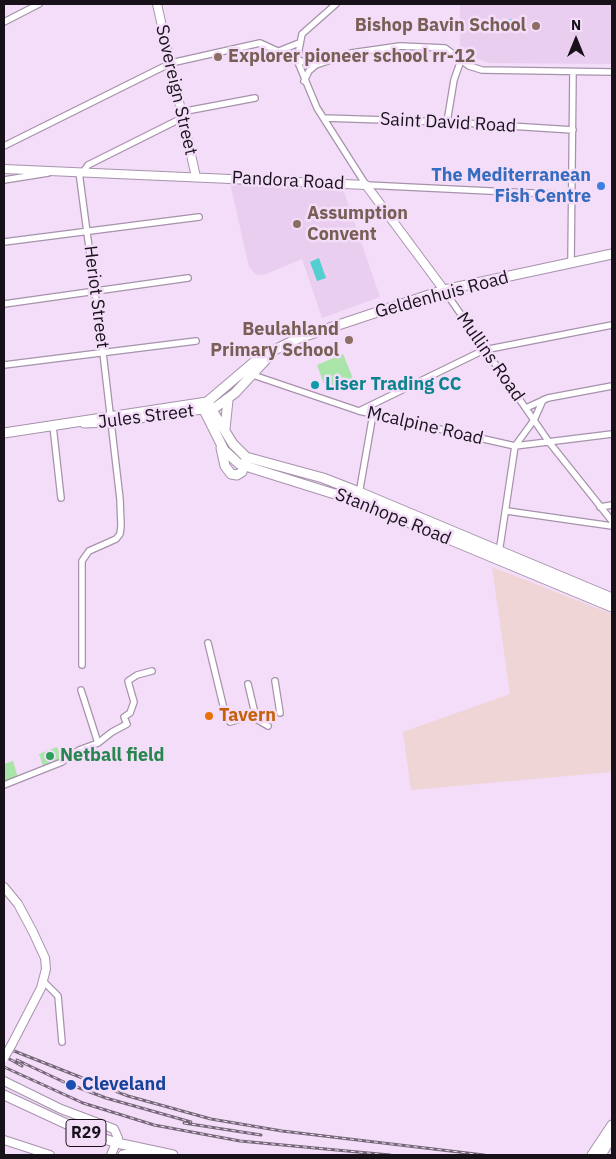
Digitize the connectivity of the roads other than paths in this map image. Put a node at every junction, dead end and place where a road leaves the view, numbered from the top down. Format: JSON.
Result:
{"nodes":[{"id":1,"x":40,"y":4,"type":"edge"},
{"id":2,"x":157,"y":4,"type":"edge"},
{"id":3,"x":336,"y":4,"type":"edge"},
{"id":4,"x":4,"y":22,"type":"edge"},
{"id":5,"x":299,"y":43,"type":"junction"},
{"id":6,"x":279,"y":51,"type":"junction"},
{"id":7,"x":297,"y":60,"type":"junction"},
{"id":8,"x":461,"y":60,"type":"junction"},
{"id":9,"x":171,"y":63,"type":"junction"},
{"id":10,"x":316,"y":65,"type":"junction"},
{"id":11,"x":573,"y":72,"type":"junction"},
{"id":12,"x":612,"y":72,"type":"edge"},
{"id":13,"x":304,"y":81,"type":"junction"},
{"id":14,"x":255,"y":98,"type":"dead end"},
{"id":15,"x":182,"y":115,"type":"junction"},
{"id":16,"x":324,"y":118,"type":"junction"},
{"id":17,"x":447,"y":122,"type":"junction"},
{"id":18,"x":573,"y":130,"type":"junction"},
{"id":19,"x":4,"y":146,"type":"edge"},
{"id":20,"x":4,"y":169,"type":"edge"},
{"id":21,"x":57,"y":172,"type":"junction"},
{"id":22,"x":81,"y":172,"type":"junction"},
{"id":23,"x":196,"y":177,"type":"junction"},
{"id":24,"x":4,"y":180,"type":"edge"},
{"id":25,"x":366,"y":185,"type":"junction"},
{"id":26,"x":572,"y":194,"type":"junction"},
{"id":27,"x":199,"y":217,"type":"dead end"},
{"id":28,"x":88,"y":231,"type":"junction"},
{"id":29,"x":4,"y":242,"type":"edge"},
{"id":30,"x":612,"y":254,"type":"edge"},
{"id":31,"x":571,"y":263,"type":"junction"},
{"id":32,"x":188,"y":278,"type":"dead end"},
{"id":33,"x":444,"y":290,"type":"junction"},
{"id":34,"x":95,"y":292,"type":"junction"},
{"id":35,"x":4,"y":304,"type":"edge"},
{"id":36,"x":612,"y":325,"type":"edge"},
{"id":37,"x":196,"y":341,"type":"dead end"},
{"id":38,"x":275,"y":349,"type":"junction"},
{"id":39,"x":484,"y":350,"type":"junction"},
{"id":40,"x":104,"y":353,"type":"junction"},
{"id":41,"x":4,"y":365,"type":"edge"},
{"id":42,"x":243,"y":371,"type":"junction"},
{"id":43,"x":252,"y":375,"type":"junction"},
{"id":44,"x":612,"y":386,"type":"edge"},
{"id":45,"x":228,"y":400,"type":"junction"},
{"id":46,"x":543,"y":400,"type":"junction"},
{"id":47,"x":206,"y":406,"type":"junction"},
{"id":48,"x":526,"y":408,"type":"junction"},
{"id":49,"x":359,"y":411,"type":"junction"},
{"id":50,"x":373,"y":414,"type":"junction"},
{"id":51,"x":111,"y":419,"type":"junction"},
{"id":52,"x":534,"y":420,"type":"junction"},
{"id":53,"x":53,"y":426,"type":"junction"},
{"id":54,"x":224,"y":430,"type":"junction"},
{"id":55,"x":4,"y":433,"type":"edge"},
{"id":56,"x":612,"y":434,"type":"edge"},
{"id":57,"x":549,"y":442,"type":"junction"},
{"id":58,"x":515,"y":446,"type":"junction"},
{"id":59,"x":245,"y":457,"type":"junction"},
{"id":60,"x":245,"y":467,"type":"junction"},
{"id":61,"x":323,"y":478,"type":"junction"},
{"id":62,"x":318,"y":487,"type":"junction"},
{"id":63,"x":358,"y":497,"type":"junction"},
{"id":64,"x":61,"y":498,"type":"dead end"},
{"id":65,"x":612,"y":505,"type":"edge"},
{"id":66,"x":600,"y":507,"type":"junction"},
{"id":67,"x":507,"y":511,"type":"junction"},
{"id":68,"x":612,"y":521,"type":"edge"},
{"id":69,"x":612,"y":526,"type":"edge"},
{"id":70,"x":498,"y":556,"type":"junction"},
{"id":71,"x":612,"y":598,"type":"edge"},
{"id":72,"x":612,"y":607,"type":"edge"},
{"id":73,"x":208,"y":643,"type":"dead end"},
{"id":74,"x":82,"y":665,"type":"dead end"},
{"id":75,"x":152,"y":671,"type":"dead end"},
{"id":76,"x":275,"y":681,"type":"dead end"},
{"id":77,"x":248,"y":684,"type":"dead end"},
{"id":78,"x":82,"y":690,"type":"dead end"},
{"id":79,"x":280,"y":713,"type":"dead end"},
{"id":80,"x":256,"y":718,"type":"junction"},
{"id":81,"x":268,"y":726,"type":"dead end"},
{"id":82,"x":98,"y":744,"type":"junction"},
{"id":83,"x":4,"y":785,"type":"edge"},
{"id":84,"x":4,"y":887,"type":"edge"},
{"id":85,"x":44,"y":982,"type":"junction"},
{"id":86,"x":62,"y":1042,"type":"dead end"},
{"id":87,"x":4,"y":1058,"type":"edge"},
{"id":88,"x":4,"y":1082,"type":"edge"},
{"id":89,"x":4,"y":1095,"type":"edge"},
{"id":90,"x":612,"y":1125,"type":"edge"},
{"id":91,"x":612,"y":1137,"type":"edge"},
{"id":92,"x":4,"y":1140,"type":"edge"},
{"id":93,"x":117,"y":1143,"type":"junction"},
{"id":94,"x":153,"y":1151,"type":"junction"},
{"id":95,"x":50,"y":1155,"type":"edge"},
{"id":96,"x":111,"y":1155,"type":"edge"},
{"id":97,"x":124,"y":1155,"type":"edge"},
{"id":98,"x":173,"y":1155,"type":"edge"},
{"id":99,"x":592,"y":1155,"type":"edge"},
{"id":100,"x":601,"y":1155,"type":"edge"}],
"edges":[{"from":1,"to":4,"type":"street"},
{"from":2,"to":9,"type":"street","name":"Sovereign Street"},
{"from":3,"to":5,"type":"street"},
{"from":5,"to":6,"type":"street"},
{"from":5,"to":7,"type":"street"},
{"from":6,"to":7,"type":"street"},
{"from":6,"to":9,"type":"street"},
{"from":7,"to":10,"type":"street"},
{"from":7,"to":13,"type":"street","name":"Mullins Road"},
{"from":8,"to":10,"type":"street"},
{"from":8,"to":11,"type":"street"},
{"from":8,"to":17,"type":"street"},
{"from":9,"to":15,"type":"street","name":"Sovereign Street"},
{"from":9,"to":19,"type":"street"},
{"from":10,"to":13,"type":"street"},
{"from":11,"to":12,"type":"street"},
{"from":11,"to":18,"type":"street"},
{"from":13,"to":16,"type":"street","name":"Mullins Road"},
{"from":14,"to":15,"type":"street"},
{"from":15,"to":22,"type":"street"},
{"from":15,"to":23,"type":"street","name":"Sovereign Street"},
{"from":16,"to":17,"type":"street","name":"Saint David Road"},
{"from":16,"to":25,"type":"street","name":"Mullins Road"},
{"from":17,"to":18,"type":"street","name":"Saint David Road"},
{"from":18,"to":26,"type":"street"},
{"from":20,"to":21,"type":"street","name":"Pandora Road"},
{"from":21,"to":22,"type":"street","name":"Pandora Road"},
{"from":21,"to":24,"type":"street"},
{"from":22,"to":23,"type":"street","name":"Pandora Road"},
{"from":22,"to":28,"type":"street","name":"Heriot Street"},
{"from":23,"to":25,"type":"street","name":"Pandora Road"},
{"from":25,"to":26,"type":"street","name":"Pandora Road"},
{"from":25,"to":33,"type":"street","name":"Mullins Road"},
{"from":26,"to":31,"type":"street"},
{"from":27,"to":28,"type":"street"},
{"from":28,"to":29,"type":"street"},
{"from":28,"to":34,"type":"street","name":"Heriot Street"},
{"from":30,"to":31,"type":"main road","name":"Geldenhuis Road"},
{"from":31,"to":33,"type":"main road","name":"Geldenhuis Road"},
{"from":32,"to":34,"type":"street"},
{"from":33,"to":38,"type":"main road","name":"Geldenhuis Road"},
{"from":33,"to":39,"type":"street","name":"Mullins Road"},
{"from":34,"to":35,"type":"street"},
{"from":34,"to":40,"type":"street","name":"Heriot Street"},
{"from":36,"to":39,"type":"street"},
{"from":37,"to":40,"type":"street"},
{"from":38,"to":42,"type":"main road","name":"Geldenhuis Road"},
{"from":38,"to":43,"type":"main road","name":"Geldenhuis Road"},
{"from":39,"to":48,"type":"street","name":"Mullins Road"},
{"from":39,"to":49,"type":"street"},
{"from":40,"to":41,"type":"street"},
{"from":40,"to":51,"type":"street","name":"Heriot Street"},
{"from":42,"to":43,"type":"street","name":"Mcalpine Road"},
{"from":42,"to":47,"type":"main road","name":"Geldenhuis Road"},
{"from":43,"to":45,"type":"main road","name":"Geldenhuis Road"},
{"from":43,"to":49,"type":"street","name":"Mcalpine Road"},
{"from":44,"to":46,"type":"street"},
{"from":45,"to":47,"type":"main road","name":"Geldenhuis Road"},
{"from":45,"to":54,"type":"main road"},
{"from":46,"to":48,"type":"street"},
{"from":46,"to":52,"type":"street"},
{"from":47,"to":51,"type":"main road","name":"Jules Street"},
{"from":47,"to":54,"type":"main road"},
{"from":47,"to":60,"type":"main road","name":"Stanhope Road"},
{"from":48,"to":52,"type":"street","name":"Mullins Road"},
{"from":49,"to":50,"type":"street","name":"Mcalpine Road"},
{"from":50,"to":58,"type":"street","name":"Mcalpine Road"},
{"from":50,"to":63,"type":"street"},
{"from":51,"to":53,"type":"main road","name":"Jules Street"},
{"from":51,"to":74,"type":"street","name":"Heriot Street"},
{"from":52,"to":57,"type":"street","name":"Mullins Road"},
{"from":52,"to":58,"type":"street"},
{"from":53,"to":55,"type":"main road","name":"Jules Street"},
{"from":53,"to":64,"type":"street"},
{"from":54,"to":59,"type":"main road"},
{"from":56,"to":57,"type":"street","name":"Mcalpine Road"},
{"from":57,"to":58,"type":"street","name":"Mcalpine Road"},
{"from":57,"to":66,"type":"street","name":"Mullins Road"},
{"from":58,"to":67,"type":"street"},
{"from":59,"to":60,"type":"main road"},
{"from":59,"to":61,"type":"main road","name":"Stanhope Road"},
{"from":60,"to":62,"type":"main road","name":"Stanhope Road"},
{"from":61,"to":62,"type":"main road"},
{"from":61,"to":63,"type":"main road","name":"Stanhope Road"},
{"from":62,"to":63,"type":"main road","name":"Stanhope Road"},
{"from":63,"to":70,"type":"main road","name":"Stanhope Road"},
{"from":65,"to":66,"type":"street"},
{"from":66,"to":68,"type":"street","name":"Mullins Road"},
{"from":67,"to":69,"type":"street"},
{"from":67,"to":70,"type":"street"},
{"from":70,"to":71,"type":"main road","name":"Stanhope Road"},
{"from":70,"to":72,"type":"main road","name":"Stanhope Road"},
{"from":73,"to":80,"type":"street"},
{"from":75,"to":82,"type":"street"},
{"from":76,"to":79,"type":"street"},
{"from":77,"to":80,"type":"street"},
{"from":78,"to":82,"type":"street"},
{"from":80,"to":81,"type":"street"},
{"from":82,"to":83,"type":"street"},
{"from":84,"to":85,"type":"street"},
{"from":85,"to":86,"type":"street"},
{"from":85,"to":87,"type":"street","bridge":true},
{"from":88,"to":93,"type":"street"},
{"from":89,"to":93,"type":"main road","number":"R29"},
{"from":90,"to":99,"type":"main road"},
{"from":91,"to":100,"type":"main road"},
{"from":92,"to":95,"type":"street"},
{"from":93,"to":94,"type":"main road","number":"R29"},
{"from":93,"to":96,"type":"street"},
{"from":94,"to":97,"type":"main road"},
{"from":94,"to":98,"type":"main road","number":"R29"}]}
